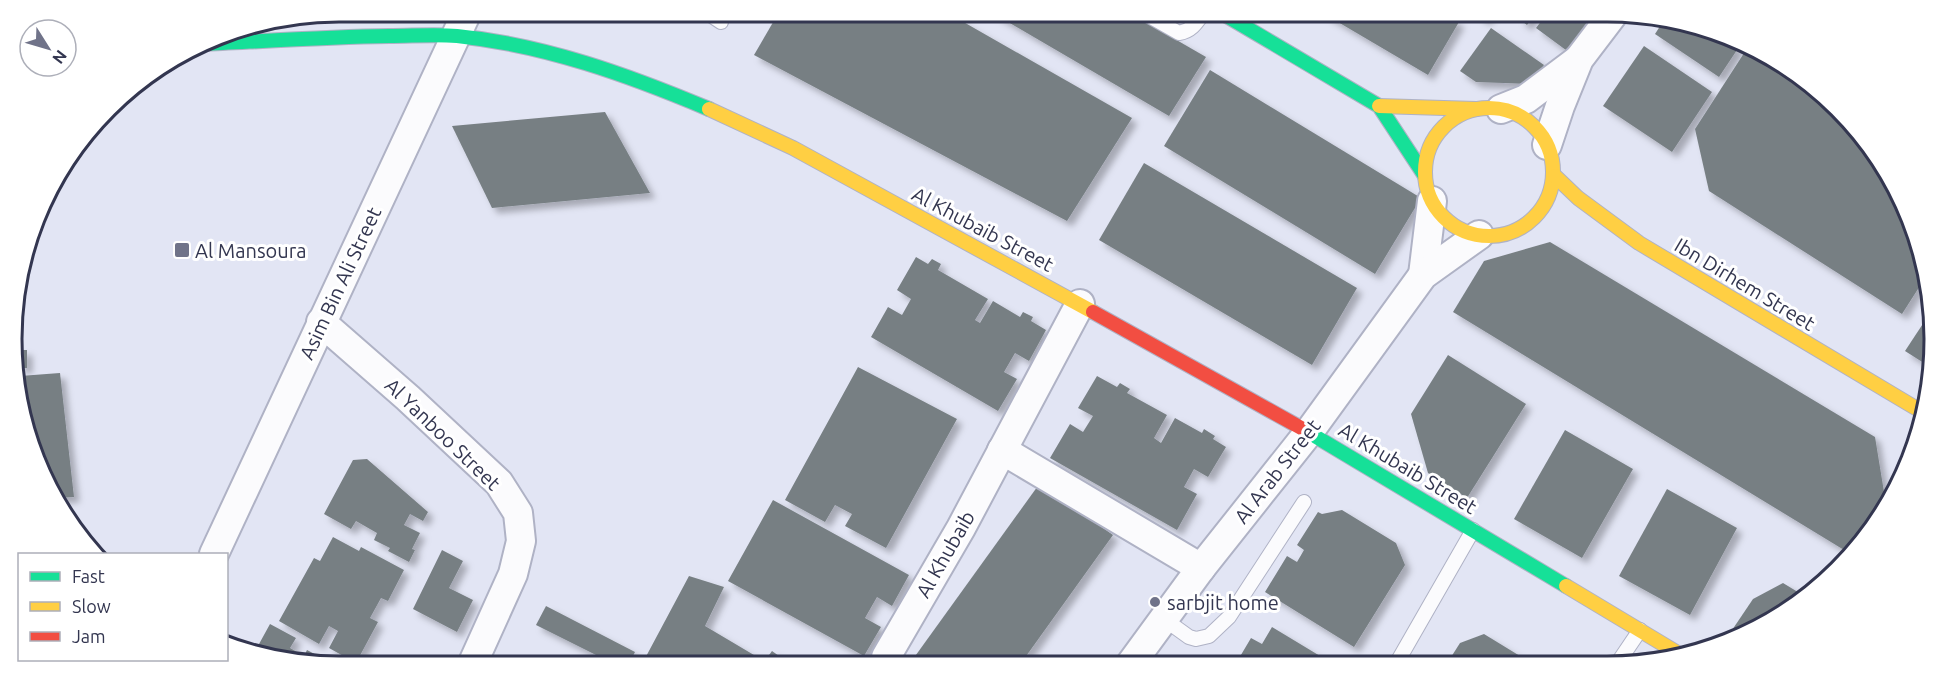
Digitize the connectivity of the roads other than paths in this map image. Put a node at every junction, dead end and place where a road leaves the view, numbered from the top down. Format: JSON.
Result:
{"nodes":[{"id":1,"x":1160,"y":22,"type":"edge"},
{"id":2,"x":1197,"y":22,"type":"edge"},
{"id":3,"x":1237,"y":22,"type":"edge"},
{"id":4,"x":1607,"y":22,"type":"edge"},
{"id":5,"x":461,"y":24,"type":"edge"},
{"id":6,"x":229,"y":43,"type":"edge"},
{"id":7,"x":1580,"y":59,"type":"junction"},
{"id":8,"x":1379,"y":106,"type":"junction"},
{"id":9,"x":1489,"y":109,"type":"junction"},
{"id":10,"x":1547,"y":145,"type":"junction"},
{"id":11,"x":1555,"y":176,"type":"junction"},
{"id":12,"x":1428,"y":188,"type":"junction"},
{"id":13,"x":1479,"y":236,"type":"junction"},
{"id":14,"x":1423,"y":274,"type":"junction"},
{"id":15,"x":1080,"y":304,"type":"junction"},
{"id":16,"x":321,"y":322,"type":"junction"},
{"id":17,"x":1916,"y":408,"type":"edge"},
{"id":18,"x":1309,"y":432,"type":"junction"},
{"id":19,"x":1002,"y":450,"type":"junction"},
{"id":20,"x":1304,"y":502,"type":"dead end"},
{"id":21,"x":1473,"y":530,"type":"junction"},
{"id":22,"x":215,"y":553,"type":"edge"},
{"id":23,"x":1201,"y":568,"type":"junction"},
{"id":24,"x":1164,"y":619,"type":"junction"},
{"id":25,"x":1640,"y":630,"type":"junction"},
{"id":26,"x":1673,"y":649,"type":"edge"},
{"id":27,"x":476,"y":656,"type":"edge"},
{"id":28,"x":887,"y":656,"type":"edge"},
{"id":29,"x":1137,"y":656,"type":"edge"},
{"id":30,"x":1401,"y":656,"type":"edge"},
{"id":31,"x":1622,"y":656,"type":"edge"}],
"edges":[{"from":1,"to":2,"type":"lane"},
{"from":3,"to":8,"type":"street"},
{"from":4,"to":7,"type":"street"},
{"from":5,"to":6,"type":"street","name":"Al Khubaib Street"},
{"from":5,"to":15,"type":"street","name":"Al Khubaib Street"},
{"from":5,"to":16,"type":"street","name":"Asim Bin Ali Street"},
{"from":7,"to":9,"type":"street"},
{"from":7,"to":10,"type":"street"},
{"from":8,"to":9,"type":"street"},
{"from":8,"to":12,"type":"street"},
{"from":9,"to":10,"type":"street"},
{"from":9,"to":12,"type":"street"},
{"from":10,"to":11,"type":"street"},
{"from":11,"to":13,"type":"street"},
{"from":11,"to":17,"type":"street","name":"Ibn Dirhem Street"},
{"from":12,"to":13,"type":"street"},
{"from":12,"to":14,"type":"street","name":"Al Arab Street"},
{"from":13,"to":14,"type":"street","name":"Al Arab Street"},
{"from":14,"to":18,"type":"street","name":"Al Arab Street"},
{"from":15,"to":18,"type":"street","name":"Al Khubaib Street"},
{"from":15,"to":19,"type":"street","name":"Al Khubaib"},
{"from":16,"to":22,"type":"street","name":"Asim Bin Ali Street"},
{"from":16,"to":27,"type":"street","name":"Al Yanboo Street"},
{"from":18,"to":21,"type":"street","name":"Al Khubaib Street"},
{"from":18,"to":23,"type":"street","name":"Al Arab Street"},
{"from":19,"to":23,"type":"street"},
{"from":19,"to":28,"type":"street","name":"Al Khubaib"},
{"from":20,"to":24,"type":"lane"},
{"from":21,"to":25,"type":"street","name":"Al Khubaib Street"},
{"from":21,"to":30,"type":"lane"},
{"from":23,"to":24,"type":"street","name":"Al Arab Street"},
{"from":24,"to":29,"type":"street","name":"Al Arab Street"},
{"from":25,"to":26,"type":"street","name":"Al Khubaib Street"},
{"from":25,"to":31,"type":"lane"}]}
